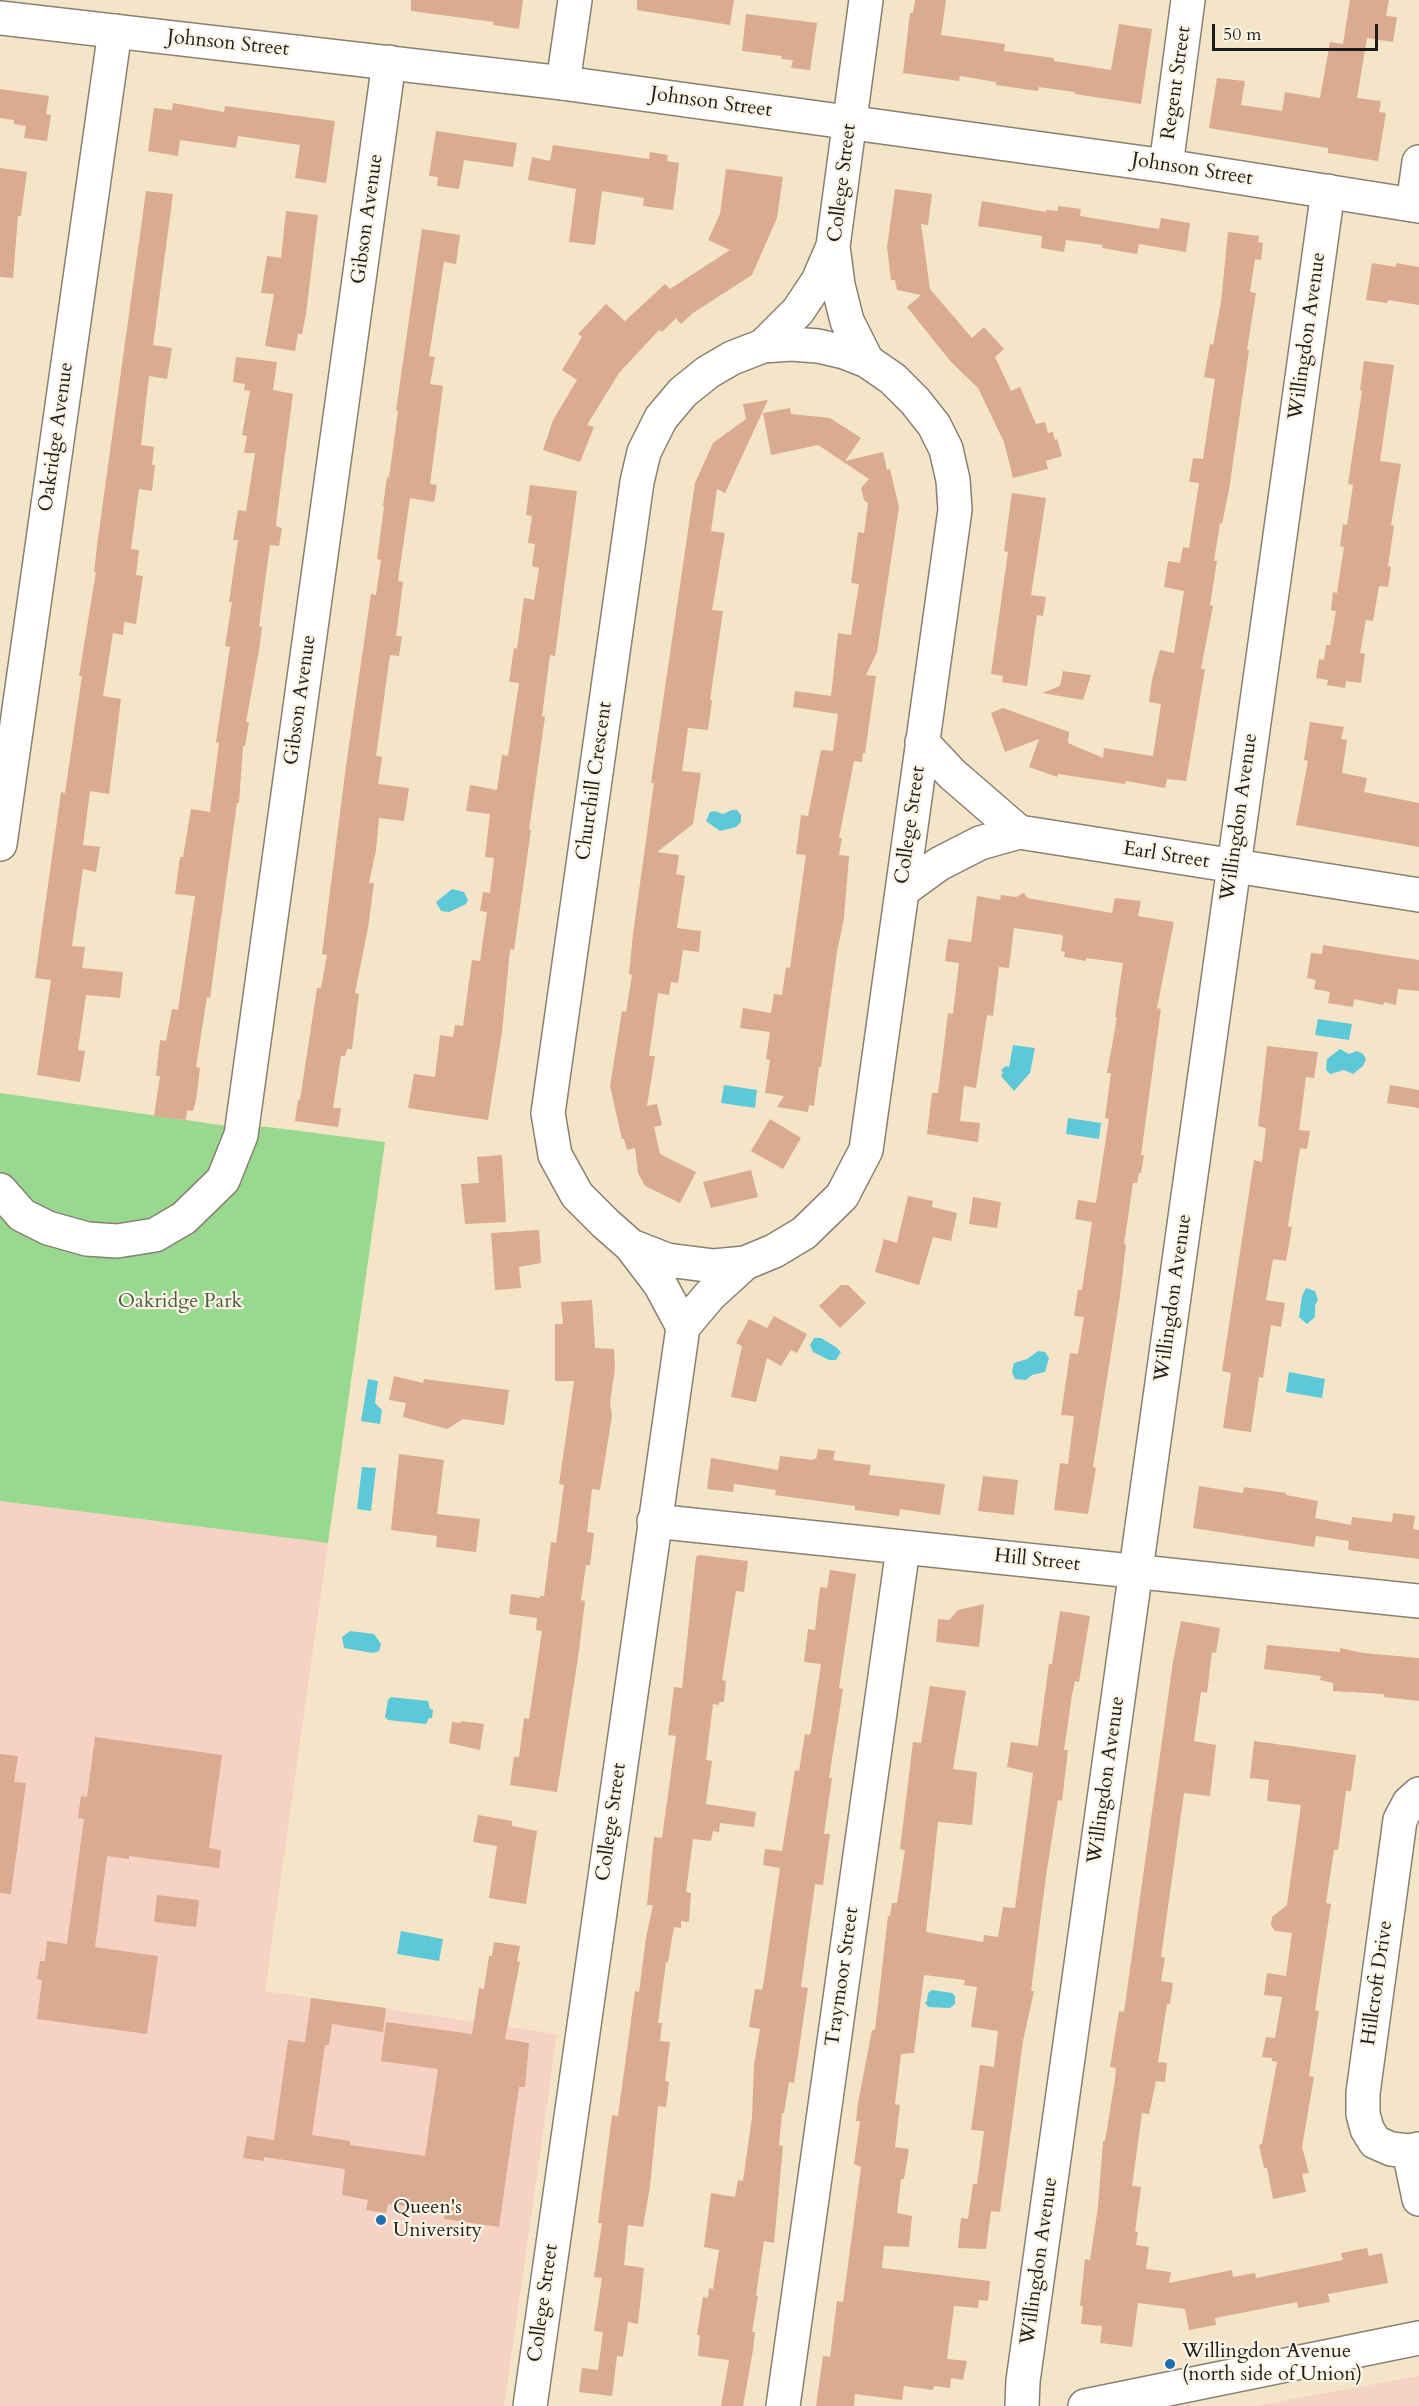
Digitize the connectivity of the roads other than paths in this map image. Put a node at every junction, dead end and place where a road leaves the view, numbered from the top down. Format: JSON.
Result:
{"nodes":[{"id":1,"x":575,"y":0,"type":"edge"},
{"id":2,"x":866,"y":0,"type":"edge"},
{"id":3,"x":1188,"y":0,"type":"edge"},
{"id":4,"x":0,"y":18,"type":"edge"},
{"id":5,"x":115,"y":31,"type":"junction"},
{"id":6,"x":389,"y":62,"type":"junction"},
{"id":7,"x":562,"y":83,"type":"junction"},
{"id":8,"x":851,"y":122,"type":"junction"},
{"id":9,"x":1419,"y":162,"type":"edge"},
{"id":10,"x":1166,"y":166,"type":"junction"},
{"id":11,"x":1328,"y":191,"type":"junction"},
{"id":12,"x":1416,"y":206,"type":"edge"},
{"id":13,"x":833,"y":246,"type":"junction"},
{"id":14,"x":763,"y":346,"type":"junction"},
{"id":15,"x":818,"y":346,"type":"joint"},
{"id":16,"x":867,"y":361,"type":"junction"},
{"id":17,"x":922,"y":742,"type":"junction"},
{"id":18,"x":1019,"y":832,"type":"junction"},
{"id":19,"x":0,"y":844,"type":"edge"},
{"id":20,"x":1233,"y":867,"type":"junction"},
{"id":21,"x":902,"y":891,"type":"junction"},
{"id":22,"x":1419,"y":896,"type":"edge"},
{"id":23,"x":0,"y":1190,"type":"edge"},
{"id":24,"x":632,"y":1246,"type":"junction"},
{"id":25,"x":745,"y":1263,"type":"junction"},
{"id":26,"x":693,"y":1264,"type":"joint"},
{"id":27,"x":683,"y":1327,"type":"junction"},
{"id":28,"x":654,"y":1521,"type":"junction"},
{"id":29,"x":903,"y":1548,"type":"junction"},
{"id":30,"x":1136,"y":1571,"type":"junction"},
{"id":31,"x":1419,"y":1601,"type":"edge"},
{"id":32,"x":1419,"y":1794,"type":"edge"},
{"id":33,"x":1414,"y":2150,"type":"edge"},
{"id":34,"x":1419,"y":2199,"type":"edge"},
{"id":35,"x":1419,"y":2338,"type":"edge"},
{"id":36,"x":530,"y":2406,"type":"edge"},
{"id":37,"x":783,"y":2406,"type":"edge"},
{"id":38,"x":1022,"y":2406,"type":"edge"},
{"id":39,"x":1085,"y":2406,"type":"edge"}],
"edges":[{"from":1,"to":7,"type":"street"},
{"from":2,"to":8,"type":"street","name":"College Street"},
{"from":3,"to":10,"type":"street","name":"Regent Street"},
{"from":4,"to":5,"type":"street","name":"Johnson Street"},
{"from":5,"to":6,"type":"street","name":"Johnson Street"},
{"from":5,"to":19,"type":"street","name":"Oakridge Avenue"},
{"from":6,"to":7,"type":"street","name":"Johnson Street"},
{"from":6,"to":23,"type":"street","name":"Gibson Avenue"},
{"from":7,"to":8,"type":"street","name":"Johnson Street"},
{"from":8,"to":10,"type":"street","name":"Johnson Street"},
{"from":8,"to":13,"type":"street","name":"College Street"},
{"from":9,"to":12,"type":"street"},
{"from":10,"to":11,"type":"street","name":"Johnson Street"},
{"from":11,"to":12,"type":"street","name":"Johnson Street"},
{"from":11,"to":20,"type":"street","name":"Willingdon Avenue"},
{"from":13,"to":14,"type":"street","name":"Churchill Crescent"},
{"from":13,"to":16,"type":"street","name":"College Street"},
{"from":14,"to":15,"type":"street","name":"Churchill Crescent"},
{"from":14,"to":24,"type":"street","name":"Churchill Crescent"},
{"from":15,"to":16,"type":"street","name":"College Street"},
{"from":16,"to":17,"type":"street","name":"College Street"},
{"from":17,"to":18,"type":"street"},
{"from":17,"to":21,"type":"street","name":"College Street"},
{"from":18,"to":20,"type":"street","name":"Earl Street"},
{"from":18,"to":21,"type":"street","name":"Earl Street"},
{"from":20,"to":22,"type":"street","name":"Earl Street"},
{"from":20,"to":30,"type":"street","name":"Willingdon Avenue"},
{"from":21,"to":25,"type":"street","name":"College Street"},
{"from":24,"to":26,"type":"street","name":"Churchill Crescent"},
{"from":24,"to":27,"type":"street","name":"Churchill Crescent"},
{"from":25,"to":26,"type":"street","name":"College Street"},
{"from":25,"to":27,"type":"street","name":"College Street"},
{"from":27,"to":28,"type":"street","name":"College Street"},
{"from":28,"to":29,"type":"street","name":"Hill Street"},
{"from":28,"to":36,"type":"street","name":"College Street"},
{"from":29,"to":30,"type":"street","name":"Hill Street"},
{"from":29,"to":37,"type":"street","name":"Traymoor Street"},
{"from":30,"to":31,"type":"street","name":"Hill Street"},
{"from":30,"to":38,"type":"street","name":"Willingdon Avenue"},
{"from":32,"to":33,"type":"street","name":"Hillcroft Drive"},
{"from":33,"to":34,"type":"street","name":"Hillcroft Drive"},
{"from":35,"to":39,"type":"street"}]}
